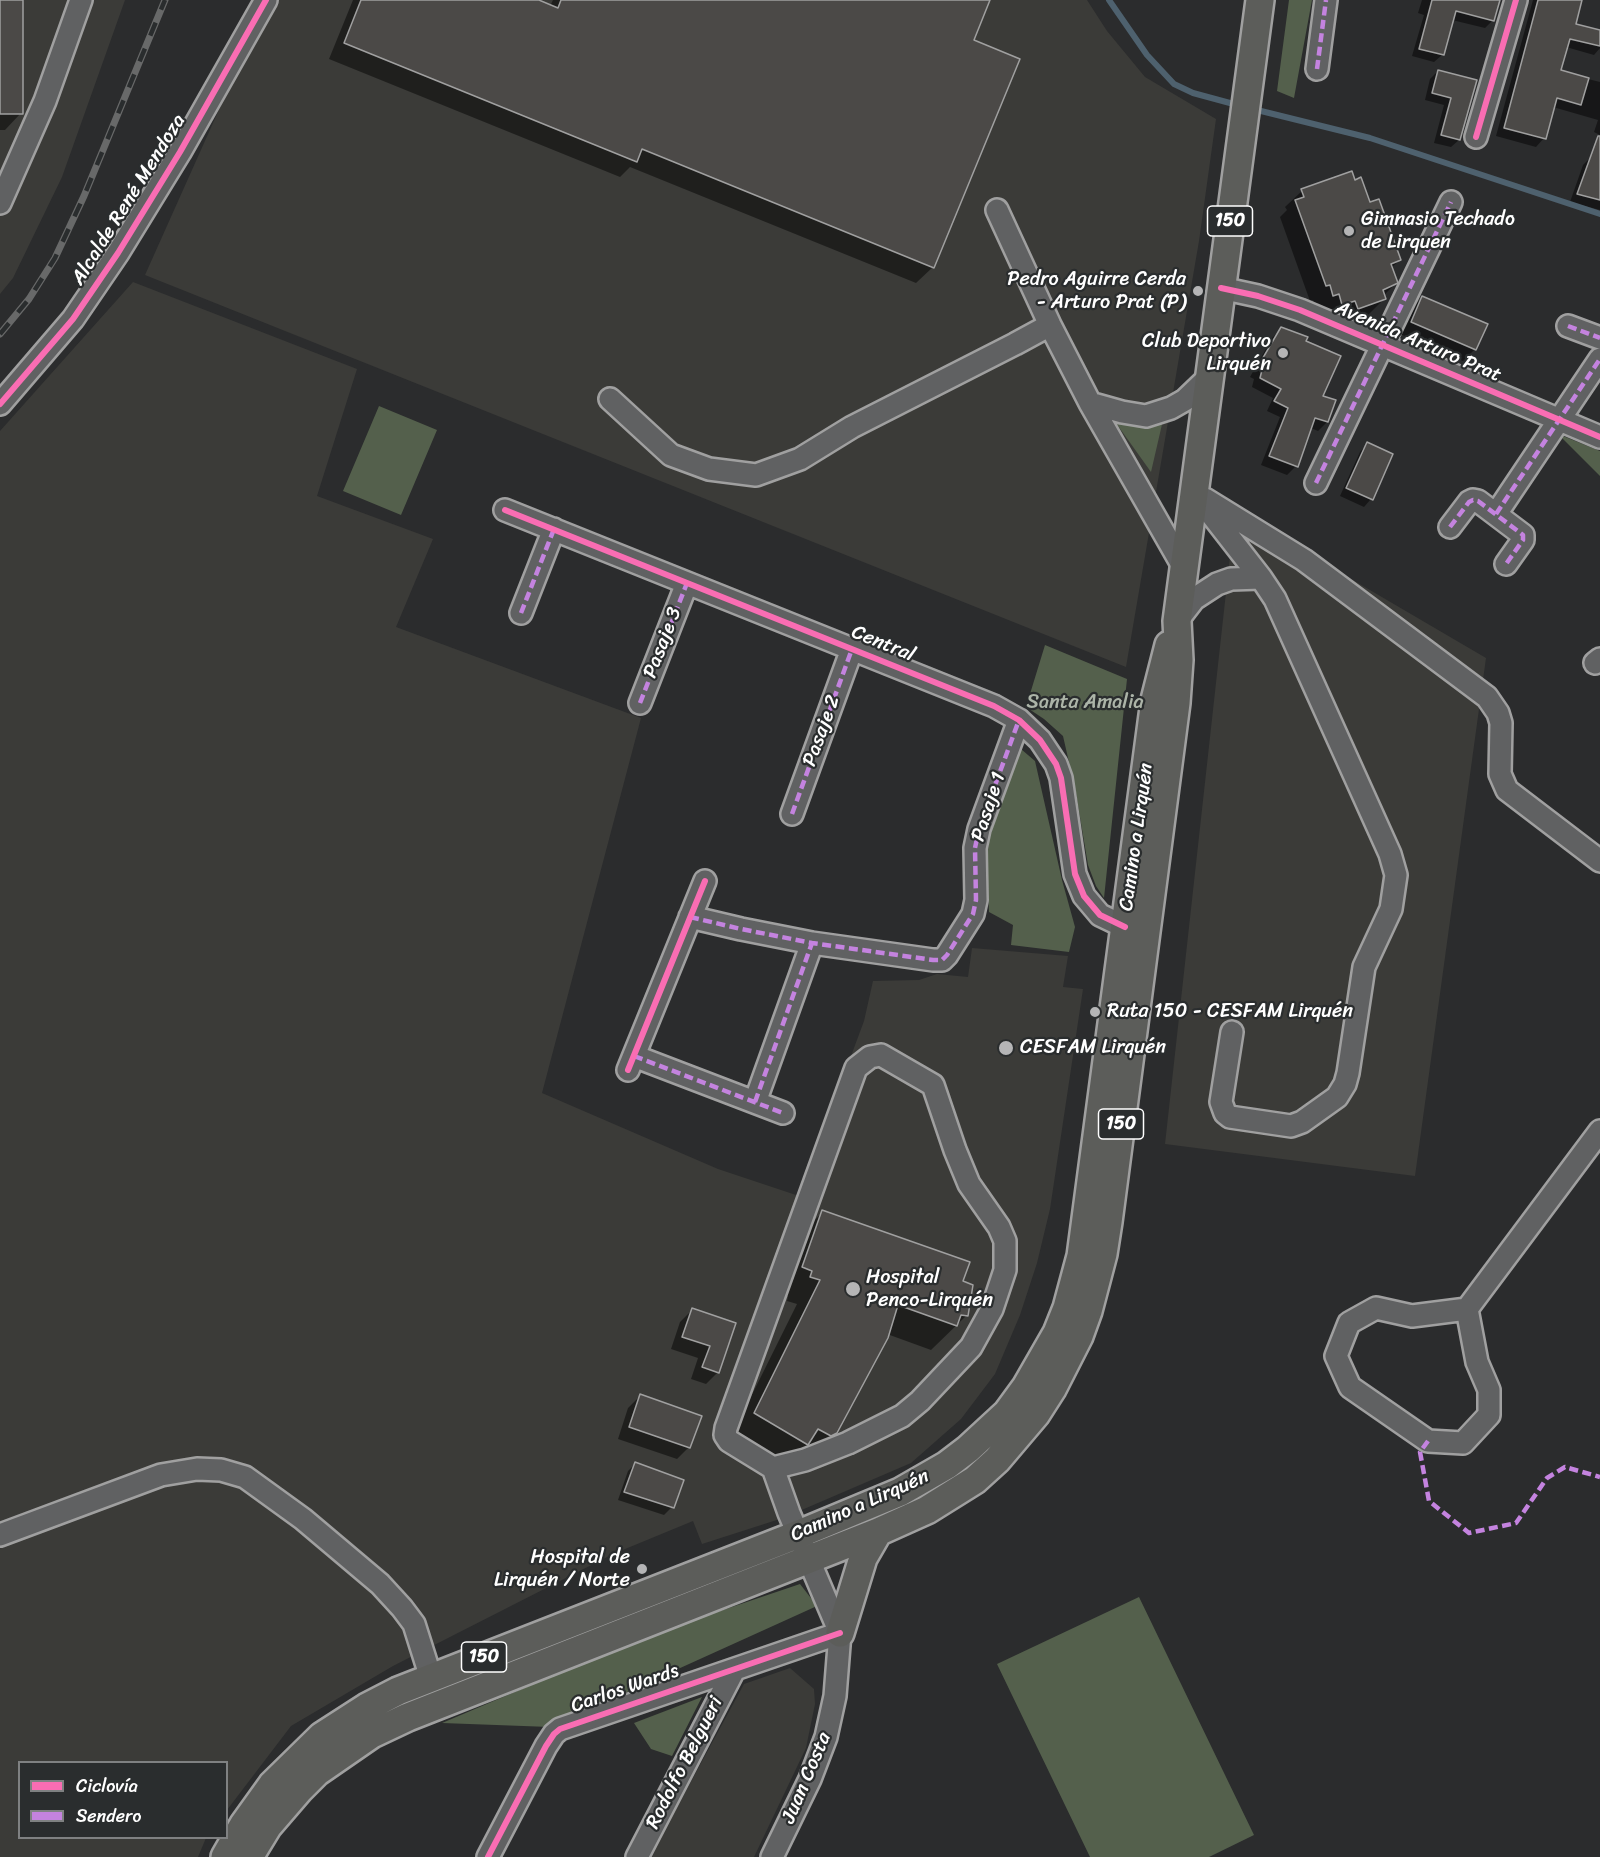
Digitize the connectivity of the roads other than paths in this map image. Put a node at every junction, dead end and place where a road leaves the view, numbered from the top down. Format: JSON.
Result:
{"nodes":[{"id":1,"x":266,"y":0,"type":"edge"},
{"id":2,"x":1260,"y":0,"type":"edge"},
{"id":3,"x":1326,"y":0,"type":"edge"},
{"id":4,"x":1516,"y":0,"type":"edge"},
{"id":5,"x":80,"y":5,"type":"edge"},
{"id":6,"x":1317,"y":69,"type":"dead end"},
{"id":7,"x":1476,"y":136,"type":"dead end"},
{"id":8,"x":1451,"y":202,"type":"dead end"},
{"id":9,"x":0,"y":203,"type":"edge"},
{"id":10,"x":997,"y":210,"type":"dead end"},
{"id":11,"x":1221,"y":288,"type":"junction"},
{"id":12,"x":1050,"y":325,"type":"junction"},
{"id":13,"x":1569,"y":326,"type":"dead end"},
{"id":14,"x":1600,"y":338,"type":"edge"},
{"id":15,"x":1382,"y":345,"type":"junction"},
{"id":16,"x":1600,"y":360,"type":"edge"},
{"id":17,"x":1209,"y":377,"type":"junction"},
{"id":18,"x":610,"y":399,"type":"dead end"},
{"id":19,"x":1090,"y":403,"type":"junction"},
{"id":20,"x":0,"y":404,"type":"edge"},
{"id":21,"x":1559,"y":420,"type":"junction"},
{"id":22,"x":1600,"y":437,"type":"edge"},
{"id":23,"x":1316,"y":483,"type":"dead end"},
{"id":24,"x":1194,"y":492,"type":"junction"},
{"id":25,"x":505,"y":510,"type":"dead end"},
{"id":26,"x":1496,"y":514,"type":"junction"},
{"id":27,"x":1450,"y":527,"type":"dead end"},
{"id":28,"x":554,"y":529,"type":"junction"},
{"id":29,"x":1506,"y":564,"type":"dead end"},
{"id":30,"x":1184,"y":568,"type":"junction"},
{"id":31,"x":1261,"y":578,"type":"junction"},
{"id":32,"x":687,"y":583,"type":"junction"},
{"id":33,"x":520,"y":613,"type":"dead end"},
{"id":34,"x":1177,"y":621,"type":"junction"},
{"id":35,"x":852,"y":649,"type":"junction"},
{"id":36,"x":640,"y":703,"type":"dead end"},
{"id":37,"x":1019,"y":720,"type":"junction"},
{"id":38,"x":792,"y":814,"type":"dead end"},
{"id":39,"x":1600,"y":861,"type":"edge"},
{"id":40,"x":705,"y":881,"type":"dead end"},
{"id":41,"x":690,"y":917,"type":"junction"},
{"id":42,"x":1125,"y":927,"type":"junction"},
{"id":43,"x":812,"y":943,"type":"junction"},
{"id":44,"x":1232,"y":1032,"type":"dead end"},
{"id":45,"x":755,"y":1102,"type":"junction"},
{"id":46,"x":783,"y":1113,"type":"dead end"},
{"id":47,"x":1600,"y":1131,"type":"edge"},
{"id":48,"x":1467,"y":1308,"type":"junction"},
{"id":49,"x":773,"y":1468,"type":"junction"},
{"id":50,"x":878,"y":1532,"type":"junction"},
{"id":51,"x":799,"y":1534,"type":"junction"},
{"id":52,"x":0,"y":1535,"type":"edge"},
{"id":53,"x":809,"y":1559,"type":"junction"},
{"id":54,"x":840,"y":1634,"type":"junction"},
{"id":55,"x":734,"y":1670,"type":"junction"},
{"id":56,"x":430,"y":1678,"type":"junction"},
{"id":57,"x":225,"y":1857,"type":"edge"},
{"id":58,"x":249,"y":1857,"type":"edge"},
{"id":59,"x":488,"y":1857,"type":"edge"},
{"id":60,"x":637,"y":1857,"type":"edge"},
{"id":61,"x":772,"y":1857,"type":"edge"}],
"edges":[{"from":1,"to":20,"type":"street","name":"Alcalde René Mendoza"},
{"from":2,"to":11,"type":"main road","number":"150"},
{"from":3,"to":6,"type":"street"},
{"from":4,"to":7,"type":"street"},
{"from":5,"to":9,"type":"street"},
{"from":8,"to":15,"type":"street"},
{"from":10,"to":12,"type":"street"},
{"from":11,"to":15,"type":"street","name":"Avenida Arturo Prat"},
{"from":11,"to":17,"type":"main road","name":"Camino a Lirquén","number":"150"},
{"from":12,"to":18,"type":"street"},
{"from":12,"to":19,"type":"street"},
{"from":13,"to":14,"type":"street"},
{"from":15,"to":21,"type":"street","name":"Avenida Arturo Prat"},
{"from":15,"to":23,"type":"street"},
{"from":16,"to":21,"type":"street"},
{"from":17,"to":19,"type":"street"},
{"from":17,"to":24,"type":"main road","name":"Camino a Lirquén","number":"150"},
{"from":19,"to":30,"type":"street"},
{"from":21,"to":22,"type":"street","name":"Avenida Arturo Prat"},
{"from":21,"to":26,"type":"street"},
{"from":24,"to":30,"type":"main road","name":"Camino a Lirquén","number":"150"},
{"from":24,"to":31,"type":"street"},
{"from":24,"to":39,"type":"street"},
{"from":25,"to":28,"type":"street","name":"Central"},
{"from":26,"to":27,"type":"street"},
{"from":26,"to":29,"type":"street"},
{"from":28,"to":32,"type":"street","name":"Central"},
{"from":28,"to":33,"type":"street"},
{"from":30,"to":34,"type":"main road","name":"Camino a Lirquén","number":"150"},
{"from":31,"to":34,"type":"street"},
{"from":31,"to":44,"type":"street"},
{"from":32,"to":35,"type":"street","name":"Central"},
{"from":32,"to":36,"type":"street","name":"Pasaje 3"},
{"from":34,"to":42,"type":"main road","name":"Camino a Lirquén","number":"150"},
{"from":34,"to":50,"type":"main road","name":"Camino a Lirquén","number":"150"},
{"from":35,"to":37,"type":"street","name":"Central"},
{"from":35,"to":38,"type":"street","name":"Pasaje 2"},
{"from":37,"to":42,"type":"street","name":"Central"},
{"from":37,"to":43,"type":"street","name":"Pasaje 1"},
{"from":40,"to":41,"type":"street"},
{"from":41,"to":43,"type":"street"},
{"from":41,"to":45,"type":"street"},
{"from":42,"to":51,"type":"main road","name":"Camino a Lirquén","number":"150"},
{"from":43,"to":45,"type":"street"},
{"from":45,"to":46,"type":"street"},
{"from":47,"to":48,"type":"street"},
{"from":48,"to":48,"type":"street"},
{"from":49,"to":49,"type":"street"},
{"from":49,"to":51,"type":"street"},
{"from":50,"to":53,"type":"main road","name":"Camino a Lirquén","number":"150"},
{"from":50,"to":54,"type":"main road"},
{"from":51,"to":53,"type":"street"},
{"from":51,"to":56,"type":"main road","name":"Camino a Lirquén","number":"150"},
{"from":52,"to":56,"type":"street"},
{"from":53,"to":54,"type":"street","name":"Juan Costa"},
{"from":53,"to":58,"type":"main road","name":"Camino a Lirquén","number":"150"},
{"from":54,"to":55,"type":"street","name":"Carlos Wards"},
{"from":54,"to":61,"type":"street","name":"Juan Costa"},
{"from":55,"to":59,"type":"street","name":"Carlos Wards"},
{"from":55,"to":60,"type":"street","name":"Rodolfo Belgueri"},
{"from":56,"to":57,"type":"main road","name":"Camino a Lirquén","number":"150"}]}
